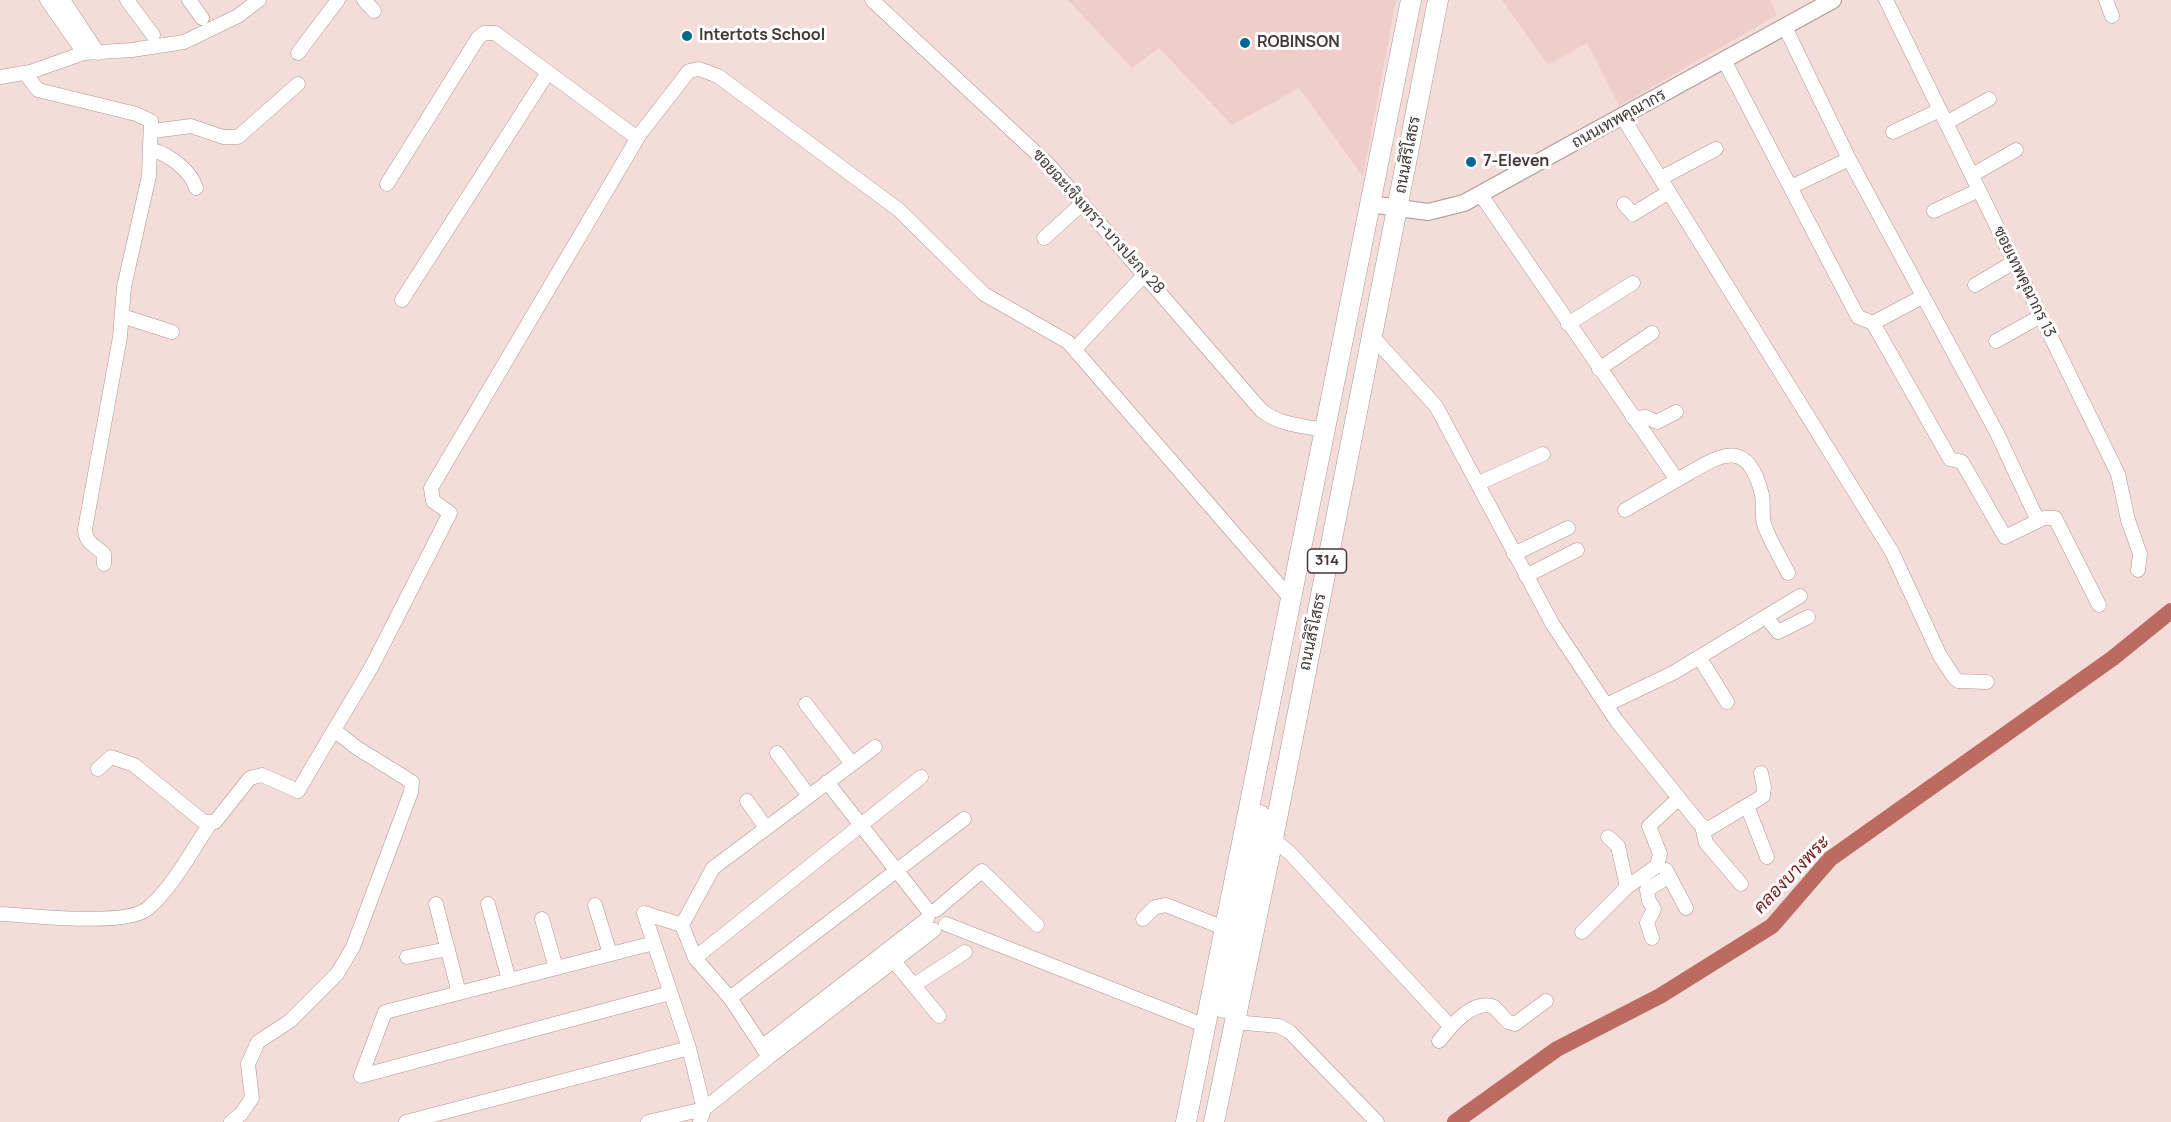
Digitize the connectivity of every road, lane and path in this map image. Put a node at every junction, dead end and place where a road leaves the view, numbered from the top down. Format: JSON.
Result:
{"nodes":[{"id":1,"x":48,"y":0,"type":"edge"},
{"id":2,"x":63,"y":0,"type":"edge"},
{"id":3,"x":127,"y":0,"type":"edge"},
{"id":4,"x":189,"y":0,"type":"edge"},
{"id":5,"x":259,"y":0,"type":"edge"},
{"id":6,"x":338,"y":0,"type":"edge"},
{"id":7,"x":364,"y":0,"type":"edge"},
{"id":8,"x":872,"y":0,"type":"edge"},
{"id":9,"x":1411,"y":0,"type":"edge"},
{"id":10,"x":1438,"y":0,"type":"edge"},
{"id":11,"x":1833,"y":0,"type":"edge"},
{"id":12,"x":1886,"y":0,"type":"edge"},
{"id":13,"x":2106,"y":0,"type":"edge"},
{"id":14,"x":1815,"y":5,"type":"edge"},
{"id":15,"x":374,"y":11,"type":"dead end"},
{"id":16,"x":2112,"y":16,"type":"dead end"},
{"id":17,"x":202,"y":18,"type":"dead end"},
{"id":18,"x":1785,"y":27,"type":"junction"},
{"id":19,"x":153,"y":35,"type":"dead end"},
{"id":20,"x":84,"y":53,"type":"junction"},
{"id":21,"x":98,"y":53,"type":"junction"},
{"id":22,"x":298,"y":53,"type":"dead end"},
{"id":23,"x":1724,"y":60,"type":"junction"},
{"id":24,"x":25,"y":73,"type":"junction"},
{"id":25,"x":547,"y":74,"type":"junction"},
{"id":26,"x":0,"y":77,"type":"edge"},
{"id":27,"x":298,"y":84,"type":"dead end"},
{"id":28,"x":1989,"y":99,"type":"dead end"},
{"id":29,"x":1943,"y":117,"type":"junction"},
{"id":30,"x":1623,"y":118,"type":"junction"},
{"id":31,"x":153,"y":131,"type":"junction"},
{"id":32,"x":1893,"y":132,"type":"dead end"},
{"id":33,"x":637,"y":138,"type":"junction"},
{"id":34,"x":1716,"y":149,"type":"dead end"},
{"id":35,"x":152,"y":150,"type":"junction"},
{"id":36,"x":2016,"y":150,"type":"dead end"},
{"id":37,"x":1849,"y":159,"type":"junction"},
{"id":38,"x":1972,"y":176,"type":"junction"},
{"id":39,"x":1661,"y":178,"type":"junction"},
{"id":40,"x":387,"y":184,"type":"dead end"},
{"id":41,"x":1791,"y":187,"type":"junction"},
{"id":42,"x":195,"y":188,"type":"dead end"},
{"id":43,"x":1979,"y":190,"type":"junction"},
{"id":44,"x":1669,"y":192,"type":"junction"},
{"id":45,"x":1481,"y":195,"type":"junction"},
{"id":46,"x":1083,"y":203,"type":"junction"},
{"id":47,"x":1370,"y":204,"type":"junction"},
{"id":48,"x":1624,"y":204,"type":"dead end"},
{"id":49,"x":1397,"y":210,"type":"junction"},
{"id":50,"x":1935,"y":211,"type":"dead end"},
{"id":51,"x":1044,"y":238,"type":"dead end"},
{"id":52,"x":2014,"y":262,"type":"junction"},
{"id":53,"x":1145,"y":274,"type":"junction"},
{"id":54,"x":1633,"y":283,"type":"dead end"},
{"id":55,"x":1975,"y":285,"type":"dead end"},
{"id":56,"x":1922,"y":297,"type":"junction"},
{"id":57,"x":402,"y":300,"type":"dead end"},
{"id":58,"x":122,"y":316,"type":"junction"},
{"id":59,"x":2041,"y":316,"type":"junction"},
{"id":60,"x":1873,"y":323,"type":"junction"},
{"id":61,"x":1568,"y":324,"type":"junction"},
{"id":62,"x":172,"y":332,"type":"dead end"},
{"id":63,"x":1652,"y":333,"type":"dead end"},
{"id":64,"x":1372,"y":336,"type":"junction"},
{"id":65,"x":1996,"y":341,"type":"dead end"},
{"id":66,"x":1075,"y":349,"type":"junction"},
{"id":67,"x":1599,"y":369,"type":"junction"},
{"id":68,"x":1676,"y":412,"type":"dead end"},
{"id":69,"x":1633,"y":418,"type":"junction"},
{"id":70,"x":1325,"y":430,"type":"junction"},
{"id":71,"x":1544,"y":454,"type":"dead end"},
{"id":72,"x":1677,"y":480,"type":"junction"},
{"id":73,"x":1479,"y":483,"type":"junction"},
{"id":74,"x":1626,"y":510,"type":"dead end"},
{"id":75,"x":2038,"y":521,"type":"junction"},
{"id":76,"x":1568,"y":528,"type":"dead end"},
{"id":77,"x":1577,"y":550,"type":"dead end"},
{"id":78,"x":1514,"y":554,"type":"junction"},
{"id":79,"x":105,"y":564,"type":"dead end"},
{"id":80,"x":2138,"y":570,"type":"dead end"},
{"id":81,"x":1788,"y":573,"type":"dead end"},
{"id":82,"x":1526,"y":576,"type":"junction"},
{"id":83,"x":1800,"y":596,"type":"dead end"},
{"id":84,"x":1291,"y":599,"type":"junction"},
{"id":85,"x":2099,"y":605,"type":"dead end"},
{"id":86,"x":1766,"y":617,"type":"junction"},
{"id":87,"x":1808,"y":617,"type":"dead end"},
{"id":88,"x":1700,"y":657,"type":"junction"},
{"id":89,"x":1987,"y":682,"type":"dead end"},
{"id":90,"x":1727,"y":702,"type":"dead end"},
{"id":91,"x":1271,"y":703,"type":"junction"},
{"id":92,"x":806,"y":704,"type":"dead end"},
{"id":93,"x":1606,"y":705,"type":"junction"},
{"id":94,"x":334,"y":730,"type":"junction"},
{"id":95,"x":875,"y":747,"type":"dead end"},
{"id":96,"x":777,"y":753,"type":"dead end"},
{"id":97,"x":852,"y":764,"type":"junction"},
{"id":98,"x":98,"y":769,"type":"dead end"},
{"id":99,"x":1761,"y":773,"type":"dead end"},
{"id":100,"x":921,"y":777,"type":"dead end"},
{"id":101,"x":827,"y":782,"type":"junction"},
{"id":102,"x":809,"y":796,"type":"junction"},
{"id":103,"x":1679,"y":798,"type":"junction"},
{"id":104,"x":747,"y":801,"type":"dead end"},
{"id":105,"x":1747,"y":806,"type":"junction"},
{"id":106,"x":964,"y":819,"type":"dead end"},
{"id":107,"x":210,"y":824,"type":"junction"},
{"id":108,"x":860,"y":824,"type":"junction"},
{"id":109,"x":1702,"y":826,"type":"junction"},
{"id":110,"x":766,"y":828,"type":"junction"},
{"id":111,"x":1608,"y":837,"type":"dead end"},
{"id":112,"x":1273,"y":839,"type":"junction"},
{"id":113,"x":1767,"y":857,"type":"dead end"},
{"id":114,"x":1660,"y":858,"type":"junction"},
{"id":115,"x":897,"y":869,"type":"junction"},
{"id":116,"x":1669,"y":876,"type":"junction"},
{"id":117,"x":1741,"y":884,"type":"dead end"},
{"id":118,"x":1627,"y":887,"type":"junction"},
{"id":119,"x":436,"y":904,"type":"dead end"},
{"id":120,"x":488,"y":904,"type":"dead end"},
{"id":121,"x":595,"y":905,"type":"dead end"},
{"id":122,"x":1686,"y":908,"type":"dead end"},
{"id":123,"x":0,"y":914,"type":"edge"},
{"id":124,"x":542,"y":919,"type":"dead end"},
{"id":125,"x":934,"y":919,"type":"junction"},
{"id":126,"x":1143,"y":919,"type":"dead end"},
{"id":127,"x":682,"y":925,"type":"junction"},
{"id":128,"x":1037,"y":925,"type":"dead end"},
{"id":129,"x":1224,"y":928,"type":"junction"},
{"id":130,"x":1582,"y":932,"type":"dead end"},
{"id":131,"x":1652,"y":938,"type":"dead end"},
{"id":132,"x":654,"y":943,"type":"junction"},
{"id":133,"x":448,"y":950,"type":"junction"},
{"id":134,"x":965,"y":951,"type":"dead end"},
{"id":135,"x":610,"y":954,"type":"junction"},
{"id":136,"x":889,"y":955,"type":"junction"},
{"id":137,"x":407,"y":957,"type":"dead end"},
{"id":138,"x":695,"y":958,"type":"junction"},
{"id":139,"x":556,"y":968,"type":"junction"},
{"id":140,"x":509,"y":980,"type":"junction"},
{"id":141,"x":914,"y":985,"type":"junction"},
{"id":142,"x":459,"y":993,"type":"junction"},
{"id":143,"x":670,"y":993,"type":"junction"},
{"id":144,"x":730,"y":998,"type":"junction"},
{"id":145,"x":1546,"y":1001,"type":"dead end"},
{"id":146,"x":1229,"y":1014,"type":"junction"},
{"id":147,"x":939,"y":1016,"type":"dead end"},
{"id":148,"x":1206,"y":1026,"type":"junction"},
{"id":149,"x":1450,"y":1026,"type":"junction"},
{"id":150,"x":1439,"y":1041,"type":"dead end"},
{"id":151,"x":689,"y":1048,"type":"junction"},
{"id":152,"x":766,"y":1051,"type":"junction"},
{"id":153,"x":702,"y":1115,"type":"edge"},
{"id":154,"x":231,"y":1122,"type":"edge"},
{"id":155,"x":406,"y":1122,"type":"edge"},
{"id":156,"x":648,"y":1122,"type":"edge"},
{"id":157,"x":1186,"y":1122,"type":"edge"},
{"id":158,"x":1200,"y":1122,"type":"edge"},
{"id":159,"x":1214,"y":1122,"type":"edge"},
{"id":160,"x":1377,"y":1122,"type":"edge"}],
"edges":[{"from":1,"to":20,"type":"street"},
{"from":2,"to":21,"type":"street"},
{"from":3,"to":19,"type":"street"},
{"from":4,"to":17,"type":"street"},
{"from":5,"to":21,"type":"street"},
{"from":6,"to":22,"type":"street"},
{"from":7,"to":15,"type":"street"},
{"from":8,"to":46,"type":"street","name":"ซอยฉะเชิงเทรา-บางปะกง 28"},
{"from":9,"to":47,"type":"highway","name":"ถนนสิริโสธร","number":"314"},
{"from":10,"to":49,"type":"highway","name":"ถนนสิริโสธร","number":"314"},
{"from":11,"to":14,"type":"main road","name":"ถนนเทพคุณากร"},
{"from":12,"to":29,"type":"street","name":"ซอยเทพคุณากร 13"},
{"from":13,"to":16,"type":"street"},
{"from":14,"to":18,"type":"main road","name":"ถนนเทพคุณากร"},
{"from":18,"to":23,"type":"main road","name":"ถนนเทพคุณากร"},
{"from":18,"to":37,"type":"street"},
{"from":20,"to":21,"type":"street"},
{"from":20,"to":24,"type":"street"},
{"from":23,"to":30,"type":"main road","name":"ถนนเทพคุณากร"},
{"from":23,"to":41,"type":"street"},
{"from":24,"to":26,"type":"street"},
{"from":24,"to":31,"type":"street"},
{"from":25,"to":33,"type":"street"},
{"from":25,"to":40,"type":"street"},
{"from":25,"to":57,"type":"street"},
{"from":27,"to":31,"type":"street"},
{"from":28,"to":29,"type":"street"},
{"from":29,"to":32,"type":"street"},
{"from":29,"to":38,"type":"street","name":"ซอยเทพคุณากร 13"},
{"from":30,"to":39,"type":"street"},
{"from":30,"to":45,"type":"main road","name":"ถนนเทพคุณากร"},
{"from":31,"to":35,"type":"street"},
{"from":33,"to":66,"type":"street"},
{"from":33,"to":94,"type":"street"},
{"from":34,"to":39,"type":"street"},
{"from":35,"to":42,"type":"street"},
{"from":35,"to":58,"type":"street"},
{"from":36,"to":38,"type":"street"},
{"from":37,"to":41,"type":"street"},
{"from":37,"to":56,"type":"street"},
{"from":38,"to":43,"type":"street","name":"ซอยเทพคุณากร 13"},
{"from":39,"to":44,"type":"street"},
{"from":41,"to":60,"type":"street"},
{"from":43,"to":50,"type":"street"},
{"from":43,"to":52,"type":"street","name":"ซอยเทพคุณากร 13"},
{"from":44,"to":48,"type":"street"},
{"from":44,"to":89,"type":"street"},
{"from":45,"to":49,"type":"main road","name":"ถนนเทพคุณากร"},
{"from":45,"to":61,"type":"street"},
{"from":46,"to":51,"type":"street"},
{"from":46,"to":53,"type":"street","name":"ซอยฉะเชิงเทรา-บางปะกง 28"},
{"from":47,"to":49,"type":"main road","name":"ถนนเทพคุณากร"},
{"from":47,"to":70,"type":"highway","name":"ถนนสิริโสธร","number":"314"},
{"from":49,"to":64,"type":"highway","name":"ถนนสิริโสธร","number":"314"},
{"from":52,"to":55,"type":"street"},
{"from":52,"to":59,"type":"street","name":"ซอยเทพคุณากร 13"},
{"from":53,"to":66,"type":"street"},
{"from":53,"to":70,"type":"street","name":"ซอยฉะเชิงเทรา-บางปะกง 28"},
{"from":54,"to":61,"type":"street"},
{"from":56,"to":60,"type":"street"},
{"from":56,"to":75,"type":"street"},
{"from":58,"to":62,"type":"street"},
{"from":58,"to":79,"type":"street"},
{"from":59,"to":65,"type":"street"},
{"from":59,"to":80,"type":"street","name":"ซอยเทพคุณากร 13"},
{"from":60,"to":75,"type":"street"},
{"from":61,"to":67,"type":"street"},
{"from":63,"to":67,"type":"street"},
{"from":64,"to":73,"type":"street"},
{"from":64,"to":112,"type":"highway","name":"ถนนสิริโสธร","number":"314"},
{"from":66,"to":84,"type":"street"},
{"from":67,"to":69,"type":"street"},
{"from":68,"to":69,"type":"street"},
{"from":69,"to":72,"type":"street"},
{"from":70,"to":84,"type":"highway","name":"ถนนสิริโสธร","number":"314"},
{"from":71,"to":73,"type":"street"},
{"from":72,"to":74,"type":"street"},
{"from":72,"to":81,"type":"street"},
{"from":73,"to":78,"type":"street"},
{"from":75,"to":85,"type":"street"},
{"from":76,"to":78,"type":"street"},
{"from":77,"to":82,"type":"street"},
{"from":78,"to":82,"type":"street"},
{"from":82,"to":93,"type":"street"},
{"from":83,"to":86,"type":"street"},
{"from":84,"to":91,"type":"highway","name":"ถนนสิริโสธร","number":"314"},
{"from":86,"to":87,"type":"street"},
{"from":86,"to":88,"type":"street"},
{"from":88,"to":90,"type":"street"},
{"from":88,"to":93,"type":"street"},
{"from":91,"to":129,"type":"highway","name":"ถนนสิริโสธร","number":"314"},
{"from":91,"to":146,"type":"highway"},
{"from":92,"to":97,"type":"street"},
{"from":93,"to":103,"type":"street"},
{"from":94,"to":107,"type":"street"},
{"from":94,"to":154,"type":"street"},
{"from":95,"to":97,"type":"street"},
{"from":96,"to":102,"type":"street"},
{"from":97,"to":101,"type":"street"},
{"from":98,"to":107,"type":"street"},
{"from":99,"to":105,"type":"street"},
{"from":100,"to":108,"type":"street"},
{"from":101,"to":102,"type":"street"},
{"from":101,"to":108,"type":"street"},
{"from":102,"to":110,"type":"street"},
{"from":103,"to":109,"type":"street"},
{"from":103,"to":114,"type":"street"},
{"from":104,"to":110,"type":"street"},
{"from":105,"to":109,"type":"street"},
{"from":105,"to":113,"type":"street"},
{"from":106,"to":115,"type":"street"},
{"from":107,"to":123,"type":"street"},
{"from":108,"to":115,"type":"street"},
{"from":108,"to":138,"type":"street"},
{"from":109,"to":117,"type":"street"},
{"from":110,"to":127,"type":"street"},
{"from":111,"to":118,"type":"street"},
{"from":112,"to":146,"type":"highway","name":"ถนนสิริโสธร","number":"314"},
{"from":112,"to":149,"type":"street"},
{"from":114,"to":116,"type":"street"},
{"from":114,"to":118,"type":"street"},
{"from":115,"to":125,"type":"street"},
{"from":115,"to":144,"type":"street"},
{"from":116,"to":122,"type":"street"},
{"from":116,"to":131,"type":"street"},
{"from":118,"to":130,"type":"street"},
{"from":119,"to":133,"type":"street"},
{"from":120,"to":140,"type":"street"},
{"from":121,"to":135,"type":"street"},
{"from":124,"to":139,"type":"street"},
{"from":125,"to":128,"type":"street"},
{"from":125,"to":136,"type":"street"},
{"from":125,"to":148,"type":"street"},
{"from":126,"to":129,"type":"street"},
{"from":127,"to":132,"type":"street"},
{"from":127,"to":138,"type":"street"},
{"from":129,"to":148,"type":"highway","name":"ถนนสิริโสธร","number":"314"},
{"from":132,"to":135,"type":"street"},
{"from":132,"to":143,"type":"street"},
{"from":133,"to":137,"type":"street"},
{"from":133,"to":142,"type":"street"},
{"from":134,"to":141,"type":"street"},
{"from":135,"to":139,"type":"street"},
{"from":136,"to":141,"type":"street"},
{"from":136,"to":152,"type":"street"},
{"from":138,"to":144,"type":"street"},
{"from":139,"to":140,"type":"street"},
{"from":140,"to":142,"type":"street"},
{"from":141,"to":147,"type":"street"},
{"from":142,"to":143,"type":"street"},
{"from":143,"to":151,"type":"street"},
{"from":144,"to":152,"type":"street"},
{"from":145,"to":149,"type":"street"},
{"from":146,"to":158,"type":"highway"},
{"from":146,"to":159,"type":"highway","name":"ถนนสิริโสธร","number":"314"},
{"from":146,"to":160,"type":"street"},
{"from":148,"to":157,"type":"highway","name":"ถนนสิริโสธร","number":"314"},
{"from":149,"to":150,"type":"street"},
{"from":151,"to":153,"type":"street"},
{"from":151,"to":155,"type":"street"},
{"from":152,"to":153,"type":"street"},
{"from":153,"to":156,"type":"street"}]}
